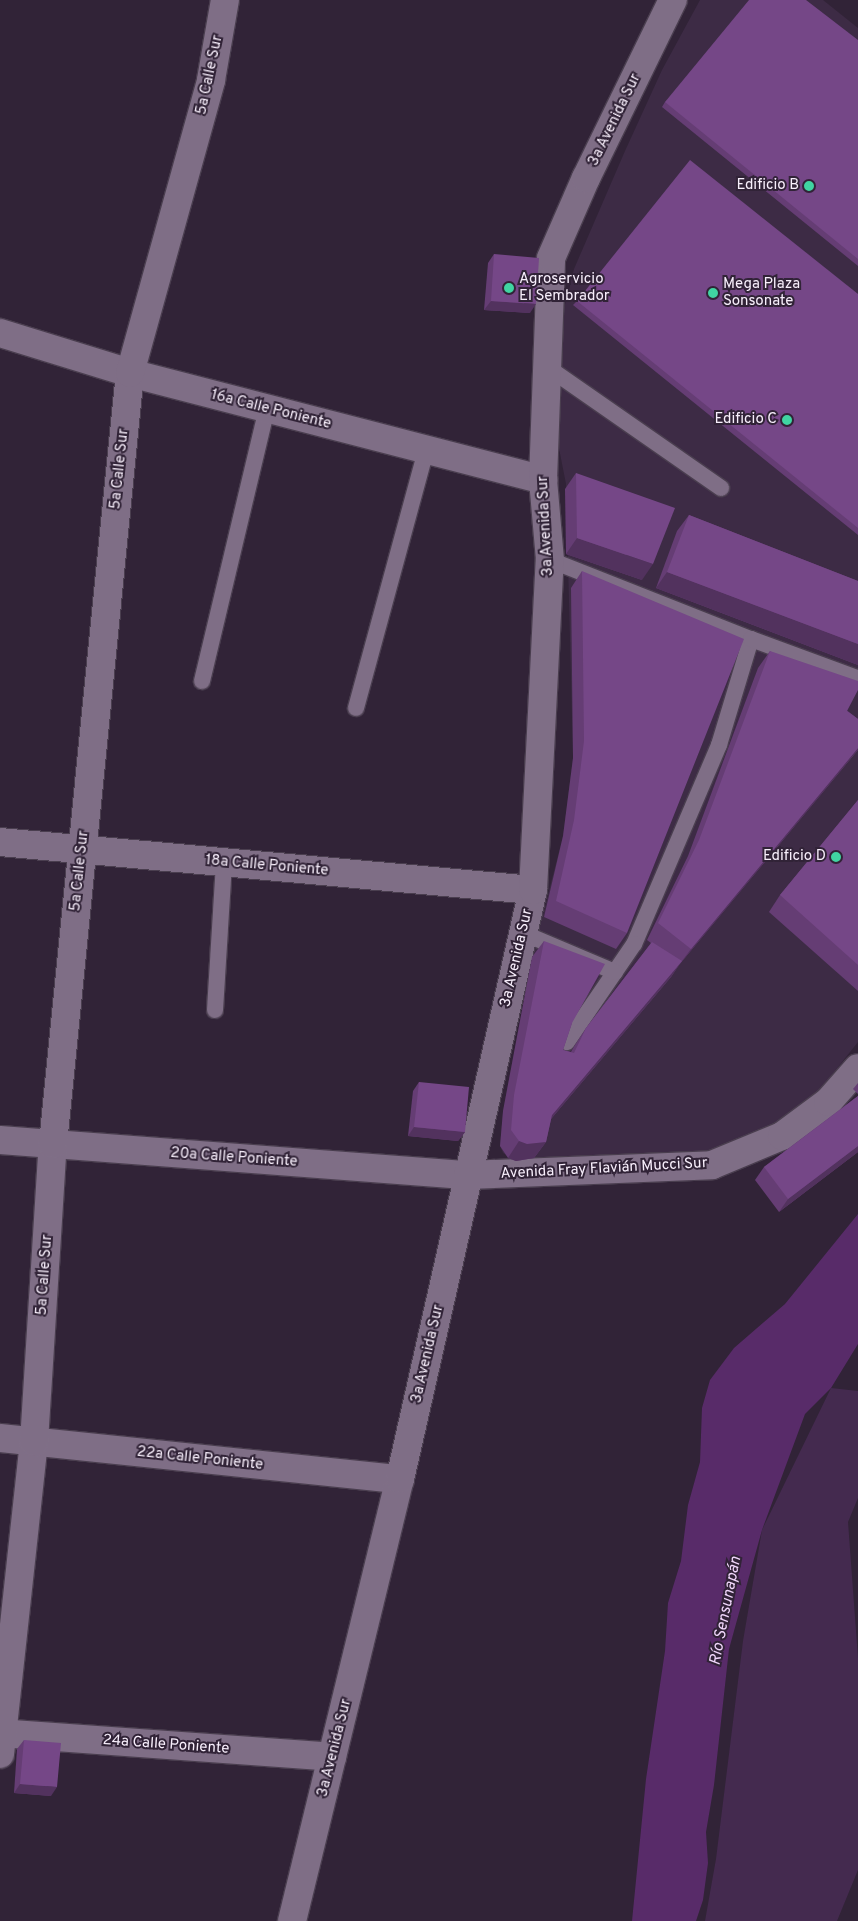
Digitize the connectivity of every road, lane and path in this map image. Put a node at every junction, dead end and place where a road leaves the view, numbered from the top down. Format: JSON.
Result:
{"nodes":[{"id":1,"x":225,"y":0,"type":"edge"},
{"id":2,"x":673,"y":0,"type":"edge"},
{"id":3,"x":0,"y":333,"type":"edge"},
{"id":4,"x":547,"y":367,"type":"junction"},
{"id":5,"x":130,"y":373,"type":"junction"},
{"id":6,"x":267,"y":409,"type":"junction"},
{"id":7,"x":426,"y":450,"type":"junction"},
{"id":8,"x":543,"y":480,"type":"junction"},
{"id":9,"x":721,"y":488,"type":"dead end"},
{"id":10,"x":550,"y":560,"type":"junction"},
{"id":11,"x":751,"y":639,"type":"junction"},
{"id":12,"x":857,"y":678,"type":"edge"},
{"id":13,"x":202,"y":681,"type":"dead end"},
{"id":14,"x":356,"y":708,"type":"dead end"},
{"id":15,"x":0,"y":842,"type":"edge"},
{"id":16,"x":82,"y":849,"type":"junction"},
{"id":17,"x":224,"y":862,"type":"junction"},
{"id":18,"x":533,"y":890,"type":"junction"},
{"id":19,"x":523,"y":933,"type":"junction"},
{"id":20,"x":615,"y":972,"type":"junction"},
{"id":21,"x":215,"y":1010,"type":"dead end"},
{"id":22,"x":567,"y":1042,"type":"edge"},
{"id":23,"x":858,"y":1068,"type":"edge"},
{"id":24,"x":0,"y":1140,"type":"edge"},
{"id":25,"x":53,"y":1144,"type":"junction"},
{"id":26,"x":468,"y":1175,"type":"junction"},
{"id":27,"x":0,"y":1438,"type":"edge"},
{"id":28,"x":34,"y":1442,"type":"junction"},
{"id":29,"x":400,"y":1479,"type":"junction"},
{"id":30,"x":1,"y":1740,"type":"edge"},
{"id":31,"x":332,"y":1757,"type":"junction"},
{"id":32,"x":292,"y":1921,"type":"edge"}],
"edges":[{"from":1,"to":5,"type":"street","name":"5a Calle Sur"},
{"from":2,"to":4,"type":"street","name":"3a Avenida Sur"},
{"from":3,"to":5,"type":"street","name":"16a Calle Poniente"},
{"from":4,"to":8,"type":"street","name":"3a Avenida Sur"},
{"from":4,"to":9,"type":"lane"},
{"from":5,"to":6,"type":"street","name":"16a Calle Poniente"},
{"from":5,"to":16,"type":"street","name":"5a Calle Sur"},
{"from":6,"to":7,"type":"street","name":"16a Calle Poniente"},
{"from":6,"to":13,"type":"lane"},
{"from":7,"to":8,"type":"street","name":"16a Calle Poniente"},
{"from":7,"to":14,"type":"lane"},
{"from":8,"to":10,"type":"street","name":"3a Avenida Sur"},
{"from":10,"to":11,"type":"lane"},
{"from":10,"to":18,"type":"street","name":"3a Avenida Sur"},
{"from":11,"to":12,"type":"lane"},
{"from":11,"to":20,"type":"lane"},
{"from":15,"to":16,"type":"street","name":"18a Calle Poniente"},
{"from":16,"to":17,"type":"street","name":"18a Calle Poniente"},
{"from":16,"to":25,"type":"street","name":"5a Calle Sur"},
{"from":17,"to":18,"type":"street","name":"18a Calle Poniente"},
{"from":17,"to":21,"type":"lane"},
{"from":18,"to":19,"type":"street","name":"3a Avenida Sur"},
{"from":19,"to":20,"type":"lane"},
{"from":19,"to":26,"type":"street","name":"3a Avenida Sur"},
{"from":20,"to":22,"type":"lane"},
{"from":23,"to":26,"type":"street","name":"Avenida Fray Flavián Mucci Sur"},
{"from":24,"to":25,"type":"street","name":"20a Calle Poniente"},
{"from":25,"to":26,"type":"street","name":"20a Calle Poniente"},
{"from":25,"to":28,"type":"street","name":"5a Calle Sur"},
{"from":26,"to":29,"type":"street","name":"3a Avenida Sur"},
{"from":27,"to":28,"type":"street","name":"22a Calle Poniente"},
{"from":28,"to":29,"type":"street","name":"22a Calle Poniente"},
{"from":28,"to":30,"type":"street","name":"5a Calle Sur"},
{"from":29,"to":31,"type":"street","name":"3a Avenida Sur"},
{"from":30,"to":31,"type":"street","name":"24a Calle Poniente"},
{"from":31,"to":32,"type":"street","name":"3a Avenida Sur"}]}
